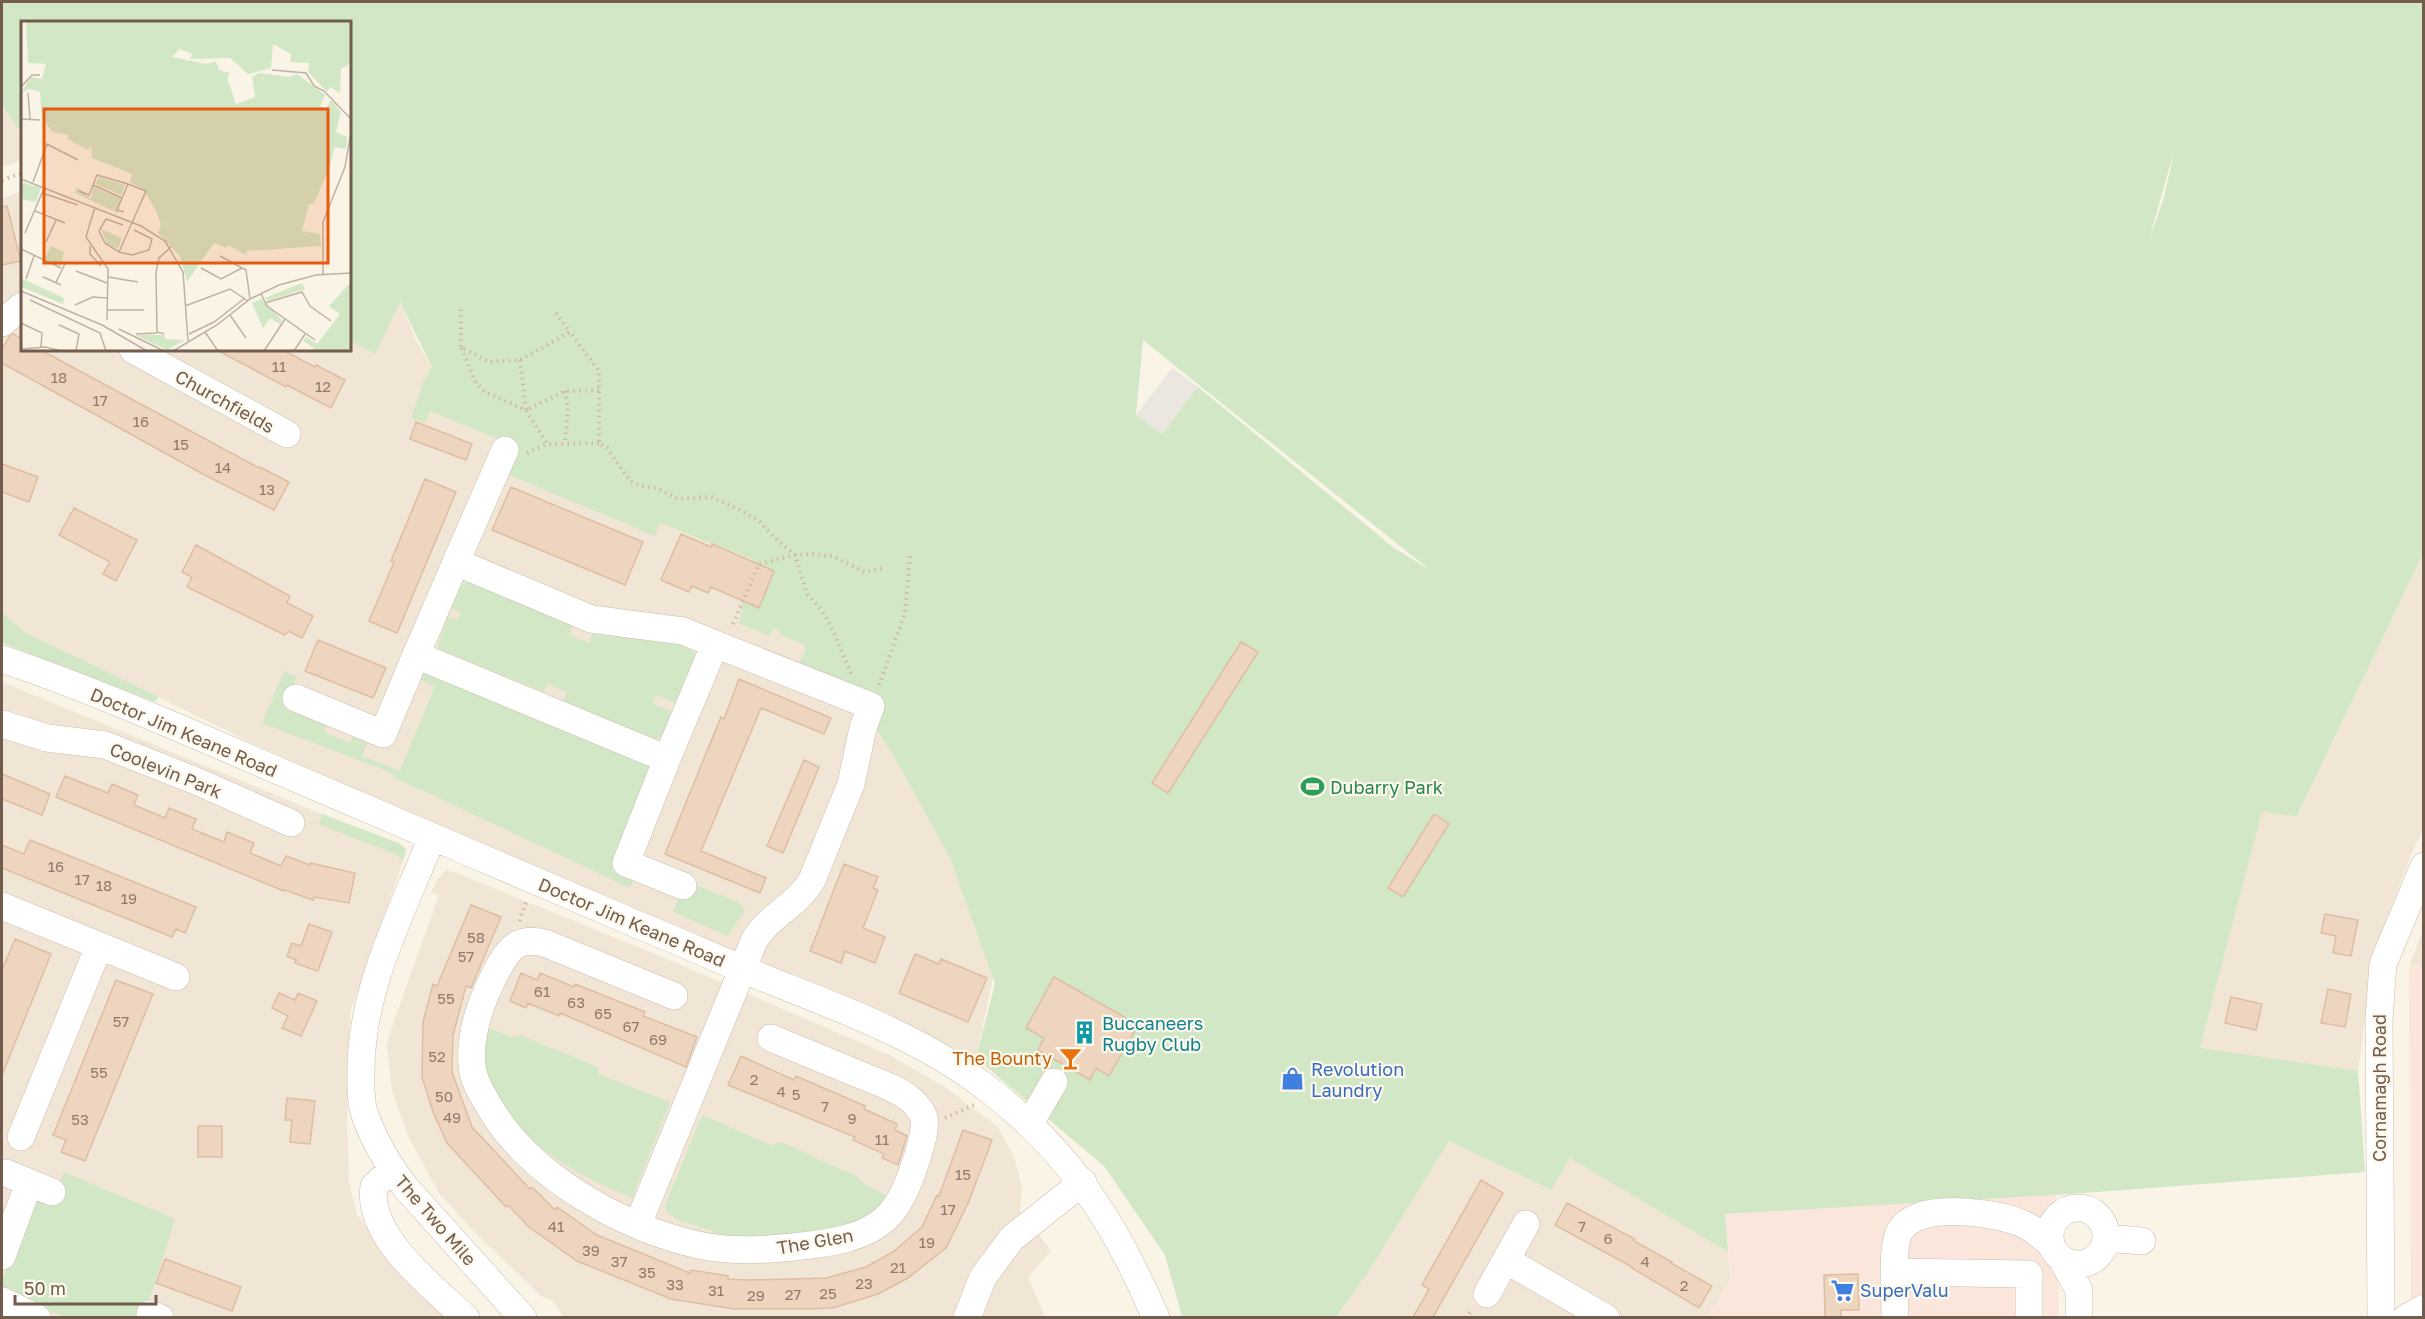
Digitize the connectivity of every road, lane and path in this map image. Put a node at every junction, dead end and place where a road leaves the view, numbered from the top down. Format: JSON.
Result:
{"nodes":[{"id":1,"x":21,"y":173,"type":"edge"},
{"id":2,"x":2,"y":180,"type":"edge"},
{"id":3,"x":21,"y":307,"type":"edge"},
{"id":4,"x":461,"y":307,"type":"dead end"},
{"id":5,"x":556,"y":313,"type":"dead end"},
{"id":6,"x":2,"y":323,"type":"edge"},
{"id":7,"x":570,"y":332,"type":"junction"},
{"id":8,"x":461,"y":347,"type":"junction"},
{"id":9,"x":135,"y":351,"type":"edge"},
{"id":10,"x":520,"y":360,"type":"junction"},
{"id":11,"x":600,"y":390,"type":"junction"},
{"id":12,"x":564,"y":391,"type":"junction"},
{"id":13,"x":526,"y":410,"type":"junction"},
{"id":14,"x":286,"y":434,"type":"dead end"},
{"id":15,"x":565,"y":443,"type":"junction"},
{"id":16,"x":599,"y":443,"type":"junction"},
{"id":17,"x":505,"y":450,"type":"dead end"},
{"id":18,"x":795,"y":555,"type":"junction"},
{"id":19,"x":910,"y":556,"type":"dead end"},
{"id":20,"x":456,"y":562,"type":"junction"},
{"id":21,"x":884,"y":568,"type":"dead end"},
{"id":22,"x":724,"y":634,"type":"junction"},
{"id":23,"x":416,"y":655,"type":"junction"},
{"id":24,"x":3,"y":665,"type":"edge"},
{"id":25,"x":296,"y":698,"type":"dead end"},
{"id":26,"x":864,"y":703,"type":"junction"},
{"id":27,"x":2,"y":724,"type":"edge"},
{"id":28,"x":667,"y":759,"type":"junction"},
{"id":29,"x":291,"y":823,"type":"dead end"},
{"id":30,"x":432,"y":837,"type":"junction"},
{"id":31,"x":2424,"y":866,"type":"edge"},
{"id":32,"x":535,"y":880,"type":"junction"},
{"id":33,"x":683,"y":886,"type":"dead end"},
{"id":34,"x":2,"y":906,"type":"edge"},
{"id":35,"x":517,"y":944,"type":"junction"},
{"id":36,"x":99,"y":946,"type":"junction"},
{"id":37,"x":742,"y":969,"type":"junction"},
{"id":38,"x":176,"y":977,"type":"dead end"},
{"id":39,"x":674,"y":996,"type":"dead end"},
{"id":40,"x":771,"y":1038,"type":"dead end"},
{"id":41,"x":1054,"y":1082,"type":"dead end"},
{"id":42,"x":996,"y":1095,"type":"junction"},
{"id":43,"x":924,"y":1117,"type":"junction"},
{"id":44,"x":1029,"y":1123,"type":"junction"},
{"id":45,"x":21,"y":1137,"type":"dead end"},
{"id":46,"x":392,"y":1170,"type":"junction"},
{"id":47,"x":1083,"y":1182,"type":"junction"},
{"id":48,"x":29,"y":1183,"type":"dead end"},
{"id":49,"x":638,"y":1224,"type":"junction"},
{"id":50,"x":1526,"y":1224,"type":"dead end"},
{"id":51,"x":2056,"y":1240,"type":"junction"},
{"id":52,"x":2142,"y":1241,"type":"dead end"},
{"id":53,"x":2101,"y":1248,"type":"junction"},
{"id":54,"x":2,"y":1256,"type":"edge"},
{"id":55,"x":1506,"y":1260,"type":"junction"},
{"id":56,"x":1894,"y":1272,"type":"junction"},
{"id":57,"x":2079,"y":1290,"type":"junction"},
{"id":58,"x":1487,"y":1294,"type":"dead end"},
{"id":59,"x":2,"y":1301,"type":"edge"},
{"id":60,"x":2424,"y":1308,"type":"edge"},
{"id":61,"x":37,"y":1317,"type":"edge"},
{"id":62,"x":466,"y":1317,"type":"edge"},
{"id":63,"x":523,"y":1317,"type":"edge"},
{"id":64,"x":967,"y":1317,"type":"edge"},
{"id":65,"x":1156,"y":1317,"type":"edge"},
{"id":66,"x":1606,"y":1317,"type":"edge"},
{"id":67,"x":1895,"y":1317,"type":"edge"},
{"id":68,"x":2029,"y":1317,"type":"edge"},
{"id":69,"x":2079,"y":1317,"type":"edge"},
{"id":70,"x":2381,"y":1317,"type":"edge"},
{"id":71,"x":2406,"y":1317,"type":"edge"}],
"edges":[{"from":1,"to":2,"type":"path"},
{"from":3,"to":6,"type":"street"},
{"from":4,"to":8,"type":"path"},
{"from":5,"to":7,"type":"path"},
{"from":7,"to":10,"type":"path"},
{"from":7,"to":11,"type":"path"},
{"from":8,"to":10,"type":"path"},
{"from":8,"to":13,"type":"path"},
{"from":9,"to":14,"type":"street","name":"Churchfields"},
{"from":10,"to":13,"type":"path"},
{"from":11,"to":12,"type":"path"},
{"from":11,"to":16,"type":"path"},
{"from":12,"to":13,"type":"path"},
{"from":12,"to":15,"type":"path"},
{"from":13,"to":15,"type":"path"},
{"from":15,"to":16,"type":"path"},
{"from":16,"to":18,"type":"path"},
{"from":17,"to":20,"type":"street"},
{"from":18,"to":21,"type":"path"},
{"from":18,"to":22,"type":"path"},
{"from":18,"to":26,"type":"path"},
{"from":19,"to":26,"type":"path"},
{"from":20,"to":22,"type":"street"},
{"from":20,"to":23,"type":"street"},
{"from":22,"to":26,"type":"street"},
{"from":22,"to":28,"type":"street"},
{"from":23,"to":25,"type":"street"},
{"from":23,"to":28,"type":"street"},
{"from":24,"to":30,"type":"street","name":"Doctor Jim Keane Road"},
{"from":26,"to":37,"type":"street"},
{"from":27,"to":29,"type":"street","name":"Coolevin Park"},
{"from":28,"to":33,"type":"street"},
{"from":30,"to":32,"type":"street","name":"Doctor Jim Keane Road"},
{"from":30,"to":46,"type":"street","name":"The Two Mile"},
{"from":31,"to":70,"type":"street","name":"Cornamagh Road"},
{"from":32,"to":35,"type":"path"},
{"from":32,"to":37,"type":"street","name":"Doctor Jim Keane Road"},
{"from":34,"to":36,"type":"street"},
{"from":35,"to":39,"type":"street"},
{"from":35,"to":49,"type":"street","name":"The Glen"},
{"from":36,"to":38,"type":"street"},
{"from":36,"to":45,"type":"street"},
{"from":37,"to":42,"type":"street","name":"Doctor Jim Keane Road"},
{"from":37,"to":49,"type":"street"},
{"from":40,"to":43,"type":"street"},
{"from":41,"to":44,"type":"street"},
{"from":42,"to":43,"type":"path"},
{"from":42,"to":44,"type":"street","name":"Doctor Jim Keane Road"},
{"from":43,"to":49,"type":"street","name":"The Glen"},
{"from":44,"to":47,"type":"street","name":"Doctor Jim Keane Road"},
{"from":46,"to":62,"type":"street"},
{"from":46,"to":63,"type":"street","name":"The Two Mile"},
{"from":47,"to":64,"type":"street"},
{"from":47,"to":65,"type":"street","name":"Doctor Jim Keane Road"},
{"from":48,"to":54,"type":"street"},
{"from":50,"to":55,"type":"street"},
{"from":51,"to":53,"type":"street"},
{"from":51,"to":53,"type":"street"},
{"from":51,"to":56,"type":"street"},
{"from":51,"to":57,"type":"street"},
{"from":52,"to":53,"type":"street"},
{"from":53,"to":57,"type":"street"},
{"from":55,"to":58,"type":"street"},
{"from":55,"to":66,"type":"street"},
{"from":56,"to":67,"type":"street"},
{"from":56,"to":68,"type":"street"},
{"from":57,"to":69,"type":"street"},
{"from":59,"to":61,"type":"street"},
{"from":60,"to":71,"type":"street"}]}
